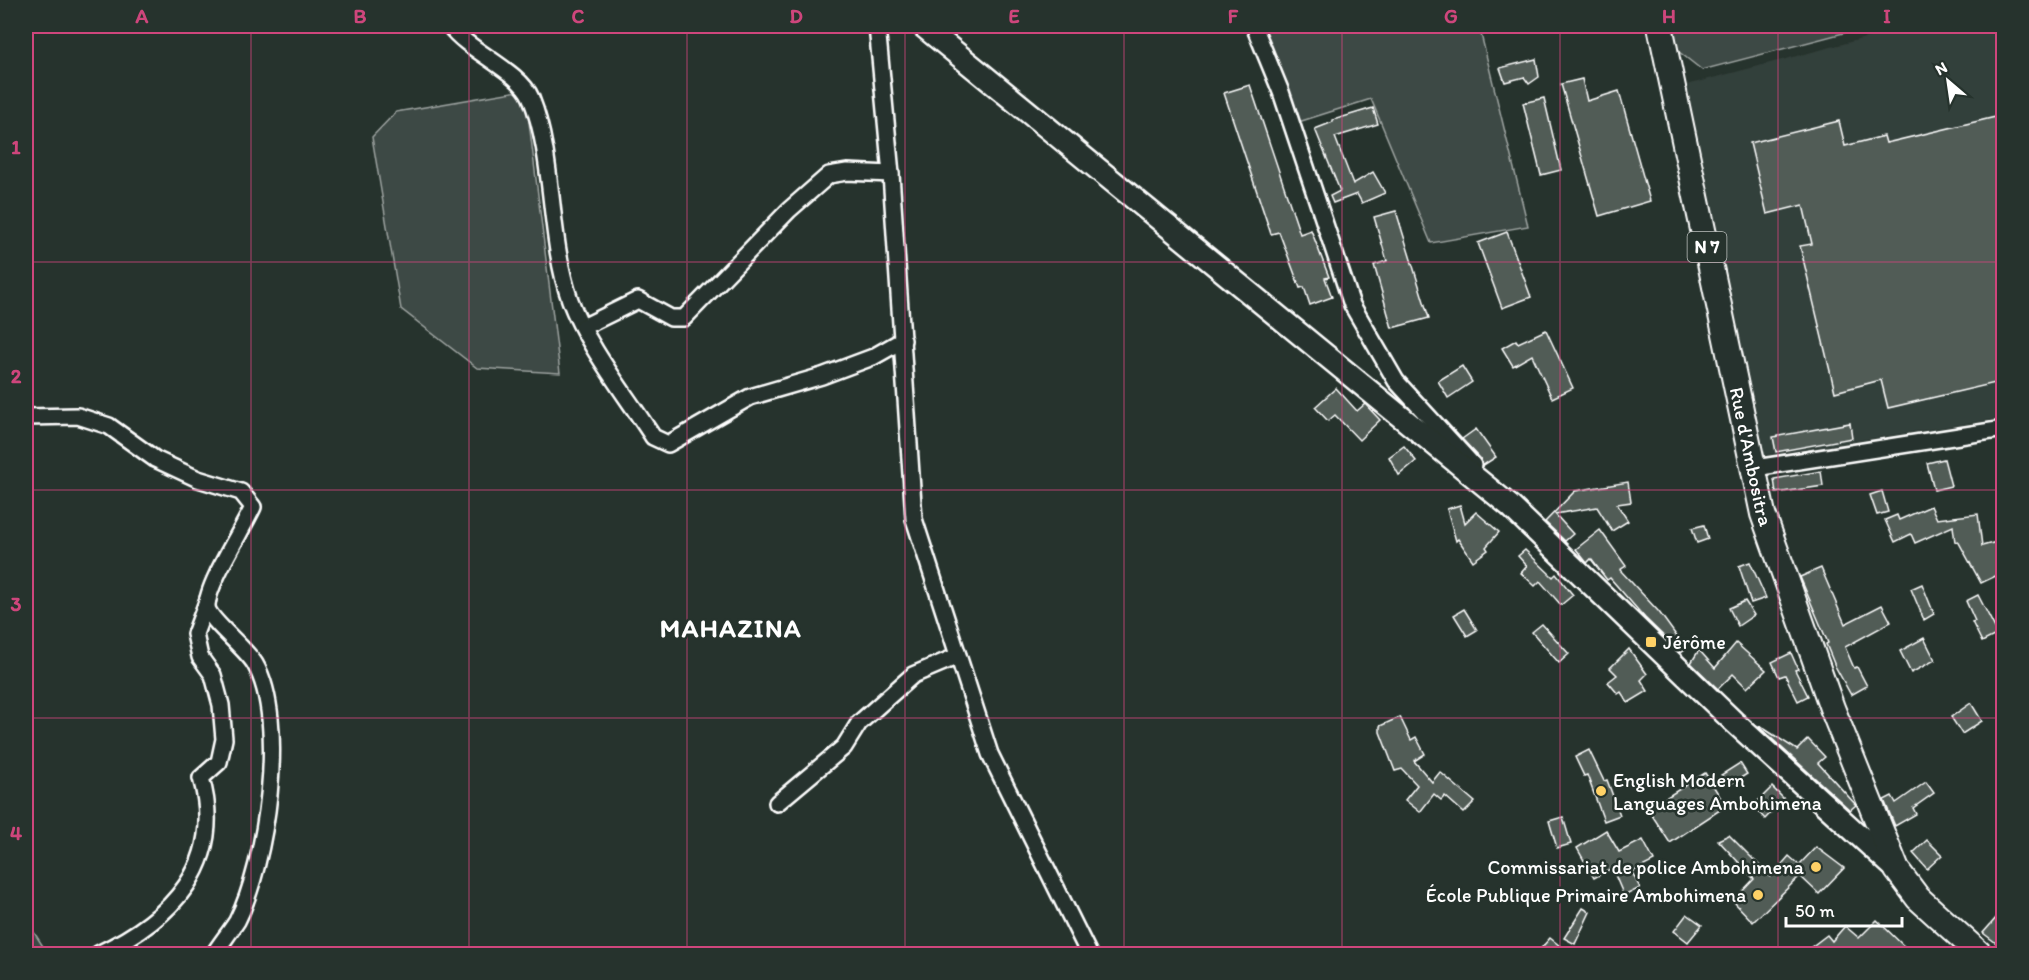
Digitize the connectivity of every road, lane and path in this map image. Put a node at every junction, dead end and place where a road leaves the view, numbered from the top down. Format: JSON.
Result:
{"nodes":[{"id":1,"x":450,"y":26,"type":"edge"},
{"id":2,"x":877,"y":26,"type":"edge"},
{"id":3,"x":922,"y":26,"type":"edge"},
{"id":4,"x":1254,"y":26,"type":"edge"},
{"id":5,"x":1660,"y":26,"type":"edge"},
{"id":6,"x":891,"y":174,"type":"junction"},
{"id":7,"x":583,"y":327,"type":"junction"},
{"id":8,"x":903,"y":340,"type":"junction"},
{"id":9,"x":26,"y":417,"type":"edge"},
{"id":10,"x":2004,"y":429,"type":"edge"},
{"id":11,"x":1755,"y":468,"type":"junction"},
{"id":12,"x":1510,"y":506,"type":"junction"},
{"id":13,"x":208,"y":598,"type":"junction"},
{"id":14,"x":958,"y":656,"type":"junction"},
{"id":15,"x":777,"y":802,"type":"dead end"},
{"id":16,"x":1897,"y":870,"type":"junction"},
{"id":17,"x":98,"y":954,"type":"edge"},
{"id":18,"x":214,"y":954,"type":"edge"},
{"id":19,"x":1089,"y":954,"type":"edge"},
{"id":20,"x":1980,"y":954,"type":"edge"}],
"edges":[{"from":1,"to":7,"type":"street"},
{"from":2,"to":6,"type":"street"},
{"from":3,"to":12,"type":"main road"},
{"from":4,"to":12,"type":"street"},
{"from":5,"to":11,"type":"main road","name":"Rue d'Ambositra","number":"N 7"},
{"from":6,"to":7,"type":"street"},
{"from":6,"to":8,"type":"street"},
{"from":7,"to":8,"type":"street"},
{"from":8,"to":14,"type":"street"},
{"from":9,"to":13,"type":"street"},
{"from":10,"to":11,"type":"street"},
{"from":11,"to":16,"type":"main road","name":"Rue d'Ambositra","number":"N 7"},
{"from":12,"to":16,"type":"main road"},
{"from":13,"to":17,"type":"street"},
{"from":13,"to":18,"type":"street"},
{"from":14,"to":15,"type":"street"},
{"from":14,"to":19,"type":"street"},
{"from":16,"to":20,"type":"main road","number":"N 7"}]}
